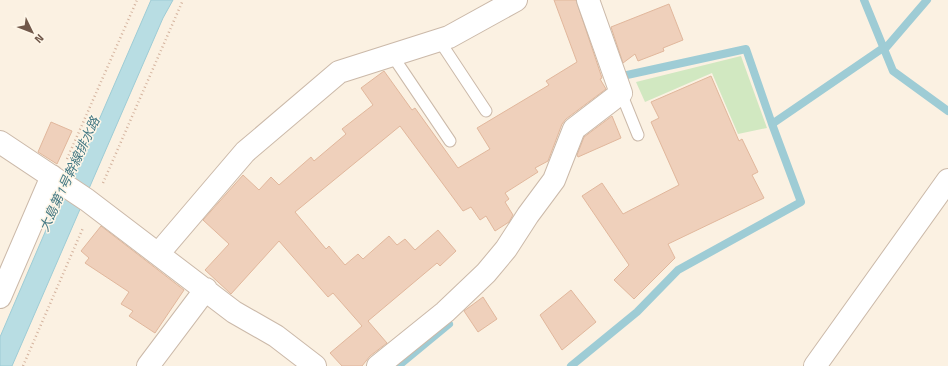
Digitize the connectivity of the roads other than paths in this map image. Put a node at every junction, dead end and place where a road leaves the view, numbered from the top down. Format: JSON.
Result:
{"nodes":[{"id":1,"x":516,"y":0,"type":"edge"},
{"id":2,"x":588,"y":0,"type":"edge"},
{"id":3,"x":439,"y":40,"type":"junction"},
{"id":4,"x":392,"y":55,"type":"junction"},
{"id":5,"x":621,"y":93,"type":"junction"},
{"id":6,"x":486,"y":111,"type":"dead end"},
{"id":7,"x":638,"y":135,"type":"dead end"},
{"id":8,"x":450,"y":141,"type":"dead end"},
{"id":9,"x":0,"y":142,"type":"edge"},
{"id":10,"x":58,"y":180,"type":"junction"},
{"id":11,"x":948,"y":180,"type":"edge"},
{"id":12,"x":158,"y":254,"type":"junction"},
{"id":13,"x":206,"y":289,"type":"junction"},
{"id":14,"x":0,"y":297,"type":"edge"},
{"id":15,"x":148,"y":366,"type":"edge"},
{"id":16,"x":315,"y":366,"type":"edge"},
{"id":17,"x":378,"y":366,"type":"edge"},
{"id":18,"x":815,"y":366,"type":"edge"}],
"edges":[{"from":1,"to":3,"type":"street"},
{"from":2,"to":5,"type":"street"},
{"from":3,"to":4,"type":"street"},
{"from":3,"to":6,"type":"lane"},
{"from":4,"to":8,"type":"lane"},
{"from":4,"to":12,"type":"street"},
{"from":5,"to":7,"type":"lane"},
{"from":5,"to":17,"type":"street"},
{"from":9,"to":10,"type":"street"},
{"from":10,"to":12,"type":"street"},
{"from":10,"to":14,"type":"street"},
{"from":11,"to":18,"type":"street"},
{"from":12,"to":13,"type":"street"},
{"from":13,"to":15,"type":"street"},
{"from":13,"to":16,"type":"street"}]}
